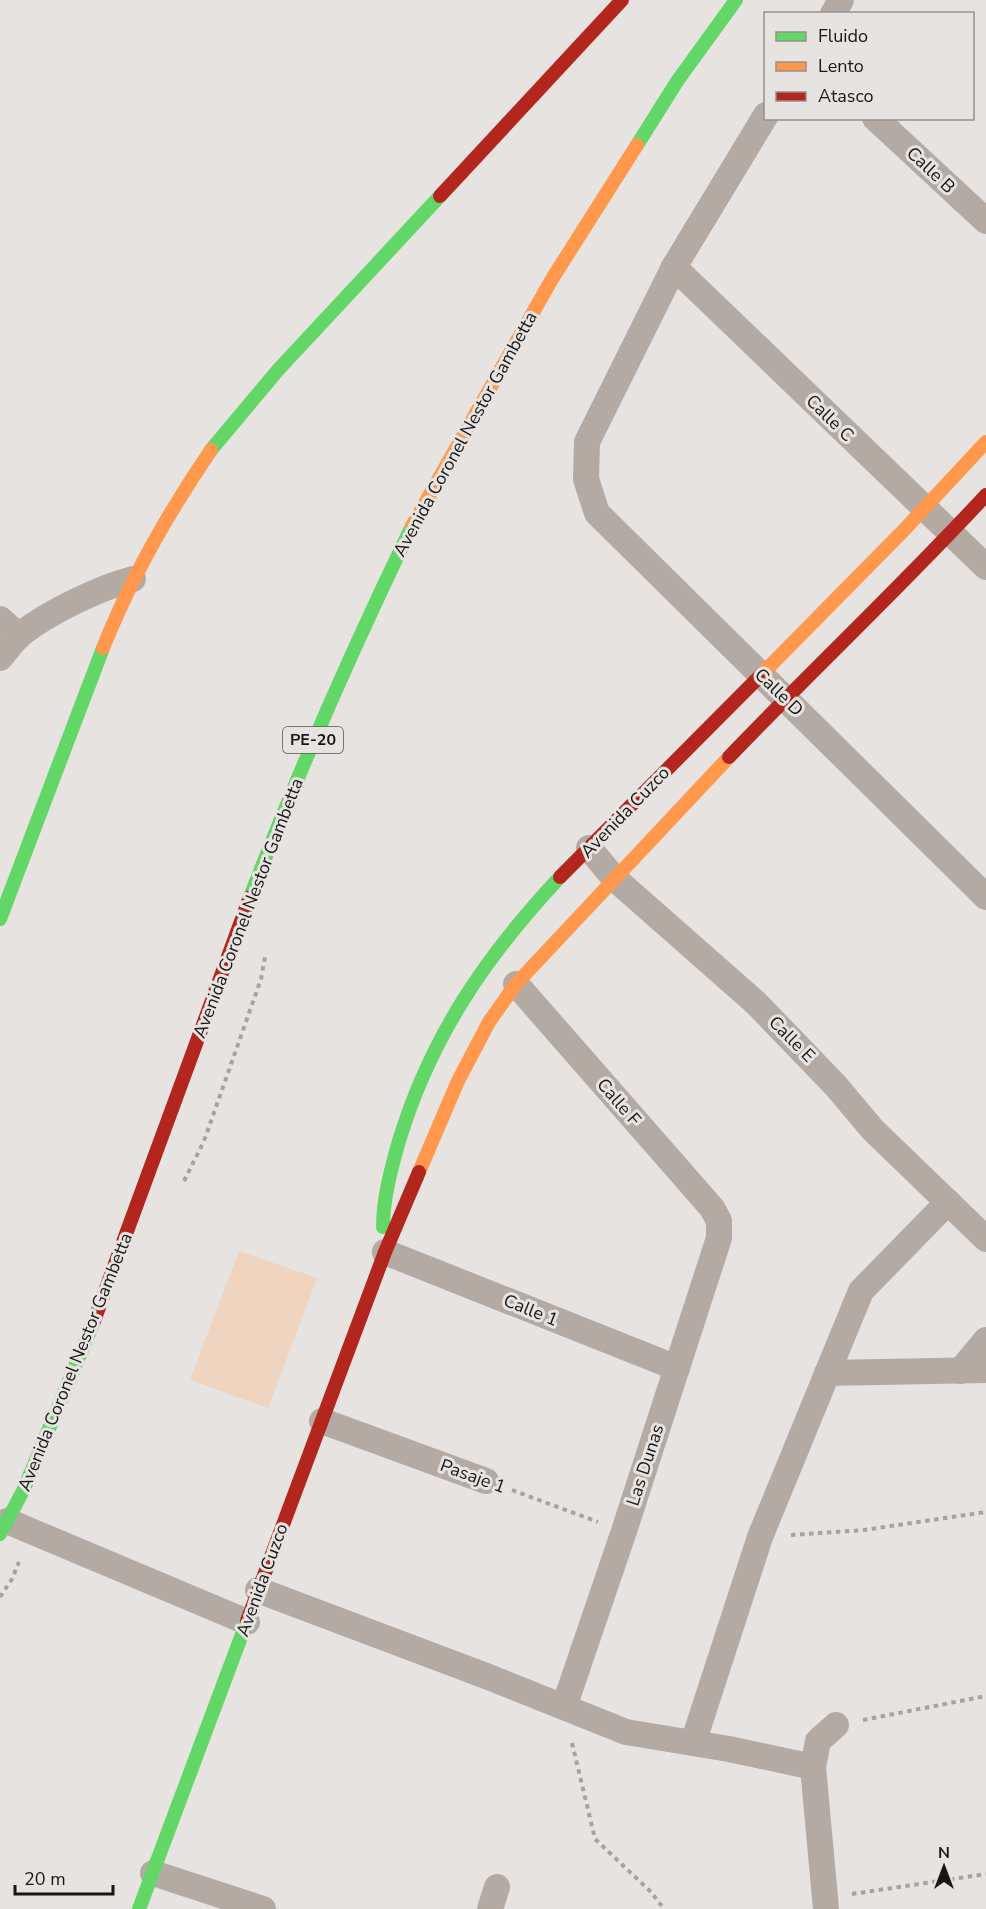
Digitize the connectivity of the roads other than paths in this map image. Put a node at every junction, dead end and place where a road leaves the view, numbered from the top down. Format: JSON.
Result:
{"nodes":[{"id":1,"x":622,"y":0,"type":"edge"},
{"id":2,"x":736,"y":0,"type":"edge"},
{"id":3,"x":764,"y":117,"type":"edge"},
{"id":4,"x":877,"y":120,"type":"edge"},
{"id":5,"x":986,"y":221,"type":"edge"},
{"id":6,"x":674,"y":267,"type":"junction"},
{"id":7,"x":986,"y":442,"type":"edge"},
{"id":8,"x":986,"y":495,"type":"edge"},
{"id":9,"x":925,"y":510,"type":"junction"},
{"id":10,"x":950,"y":534,"type":"junction"},
{"id":11,"x":986,"y":567,"type":"edge"},
{"id":12,"x":133,"y":579,"type":"junction"},
{"id":13,"x":0,"y":619,"type":"edge"},
{"id":14,"x":19,"y":636,"type":"junction"},
{"id":15,"x":0,"y":658,"type":"edge"},
{"id":16,"x":760,"y":674,"type":"junction"},
{"id":17,"x":785,"y":698,"type":"junction"},
{"id":18,"x":589,"y":848,"type":"junction"},
{"id":19,"x":614,"y":878,"type":"junction"},
{"id":20,"x":986,"y":897,"type":"edge"},
{"id":21,"x":0,"y":919,"type":"edge"},
{"id":22,"x":516,"y":984,"type":"junction"},
{"id":23,"x":948,"y":1202,"type":"junction"},
{"id":24,"x":719,"y":1221,"type":"joint"},
{"id":25,"x":986,"y":1239,"type":"edge"},
{"id":26,"x":385,"y":1252,"type":"junction"},
{"id":27,"x":986,"y":1340,"type":"edge"},
{"id":28,"x":676,"y":1368,"type":"junction"},
{"id":29,"x":986,"y":1370,"type":"edge"},
{"id":30,"x":960,"y":1371,"type":"junction"},
{"id":31,"x":827,"y":1373,"type":"junction"},
{"id":32,"x":322,"y":1421,"type":"junction"},
{"id":33,"x":486,"y":1481,"type":"road end"},
{"id":34,"x":4,"y":1528,"type":"edge"},
{"id":35,"x":258,"y":1590,"type":"junction"},
{"id":36,"x":247,"y":1622,"type":"junction"},
{"id":37,"x":564,"y":1707,"type":"junction"},
{"id":38,"x":836,"y":1725,"type":"road end"},
{"id":39,"x":693,"y":1743,"type":"junction"},
{"id":40,"x":813,"y":1767,"type":"junction"},
{"id":41,"x":153,"y":1873,"type":"junction"},
{"id":42,"x":825,"y":1904,"type":"edge"},
{"id":43,"x":139,"y":1909,"type":"edge"},
{"id":44,"x":263,"y":1909,"type":"edge"}],
"edges":[{"from":1,"to":12,"type":"main road"},
{"from":2,"to":34,"type":"main road","name":"Avenida Coronel Nestor Gambetta","number":"PE-20"},
{"from":3,"to":6,"type":"street","name":"Calle D"},
{"from":4,"to":5,"type":"street","name":"Calle B"},
{"from":6,"to":9,"type":"street","name":"Calle C"},
{"from":6,"to":16,"type":"street","name":"Calle D"},
{"from":7,"to":9,"type":"main road","name":"Avenida Cuzco"},
{"from":8,"to":10,"type":"main road","name":"Avenida Cuzco"},
{"from":9,"to":10,"type":"street","name":"Calle C"},
{"from":9,"to":16,"type":"main road","name":"Avenida Cuzco"},
{"from":10,"to":11,"type":"street","name":"Calle C"},
{"from":10,"to":17,"type":"main road","name":"Avenida Cuzco"},
{"from":12,"to":14,"type":"street"},
{"from":12,"to":21,"type":"main road"},
{"from":13,"to":14,"type":"street"},
{"from":14,"to":15,"type":"street"},
{"from":16,"to":17,"type":"street","name":"Calle D"},
{"from":16,"to":18,"type":"main road","name":"Avenida Cuzco"},
{"from":17,"to":19,"type":"main road","name":"Avenida Cuzco"},
{"from":17,"to":20,"type":"street","name":"Calle D"},
{"from":18,"to":19,"type":"street","name":"Calle E"},
{"from":18,"to":26,"type":"main road","name":"Avenida Cuzco"},
{"from":19,"to":22,"type":"main road","name":"Avenida Cuzco"},
{"from":19,"to":23,"type":"street","name":"Calle E"},
{"from":22,"to":24,"type":"street","name":"Calle F"},
{"from":22,"to":26,"type":"main road","name":"Avenida Cuzco"},
{"from":23,"to":25,"type":"street","name":"Calle E"},
{"from":23,"to":31,"type":"street"},
{"from":24,"to":28,"type":"street","name":"Las Dunas"},
{"from":26,"to":28,"type":"street","name":"Calle 1"},
{"from":26,"to":32,"type":"main road","name":"Avenida Cuzco"},
{"from":27,"to":30,"type":"street"},
{"from":28,"to":37,"type":"street","name":"Las Dunas"},
{"from":29,"to":30,"type":"street"},
{"from":30,"to":31,"type":"street"},
{"from":31,"to":39,"type":"street"},
{"from":32,"to":33,"type":"street","name":"Pasaje 1"},
{"from":32,"to":35,"type":"main road","name":"Avenida Cuzco"},
{"from":34,"to":36,"type":"street"},
{"from":35,"to":36,"type":"main road","name":"Avenida Cuzco"},
{"from":35,"to":37,"type":"street"},
{"from":36,"to":41,"type":"main road","name":"Avenida Cuzco"},
{"from":37,"to":39,"type":"street"},
{"from":38,"to":40,"type":"street"},
{"from":39,"to":40,"type":"street"},
{"from":40,"to":42,"type":"street"},
{"from":41,"to":43,"type":"main road","name":"Avenida Cuzco"},
{"from":41,"to":44,"type":"street"}]}
